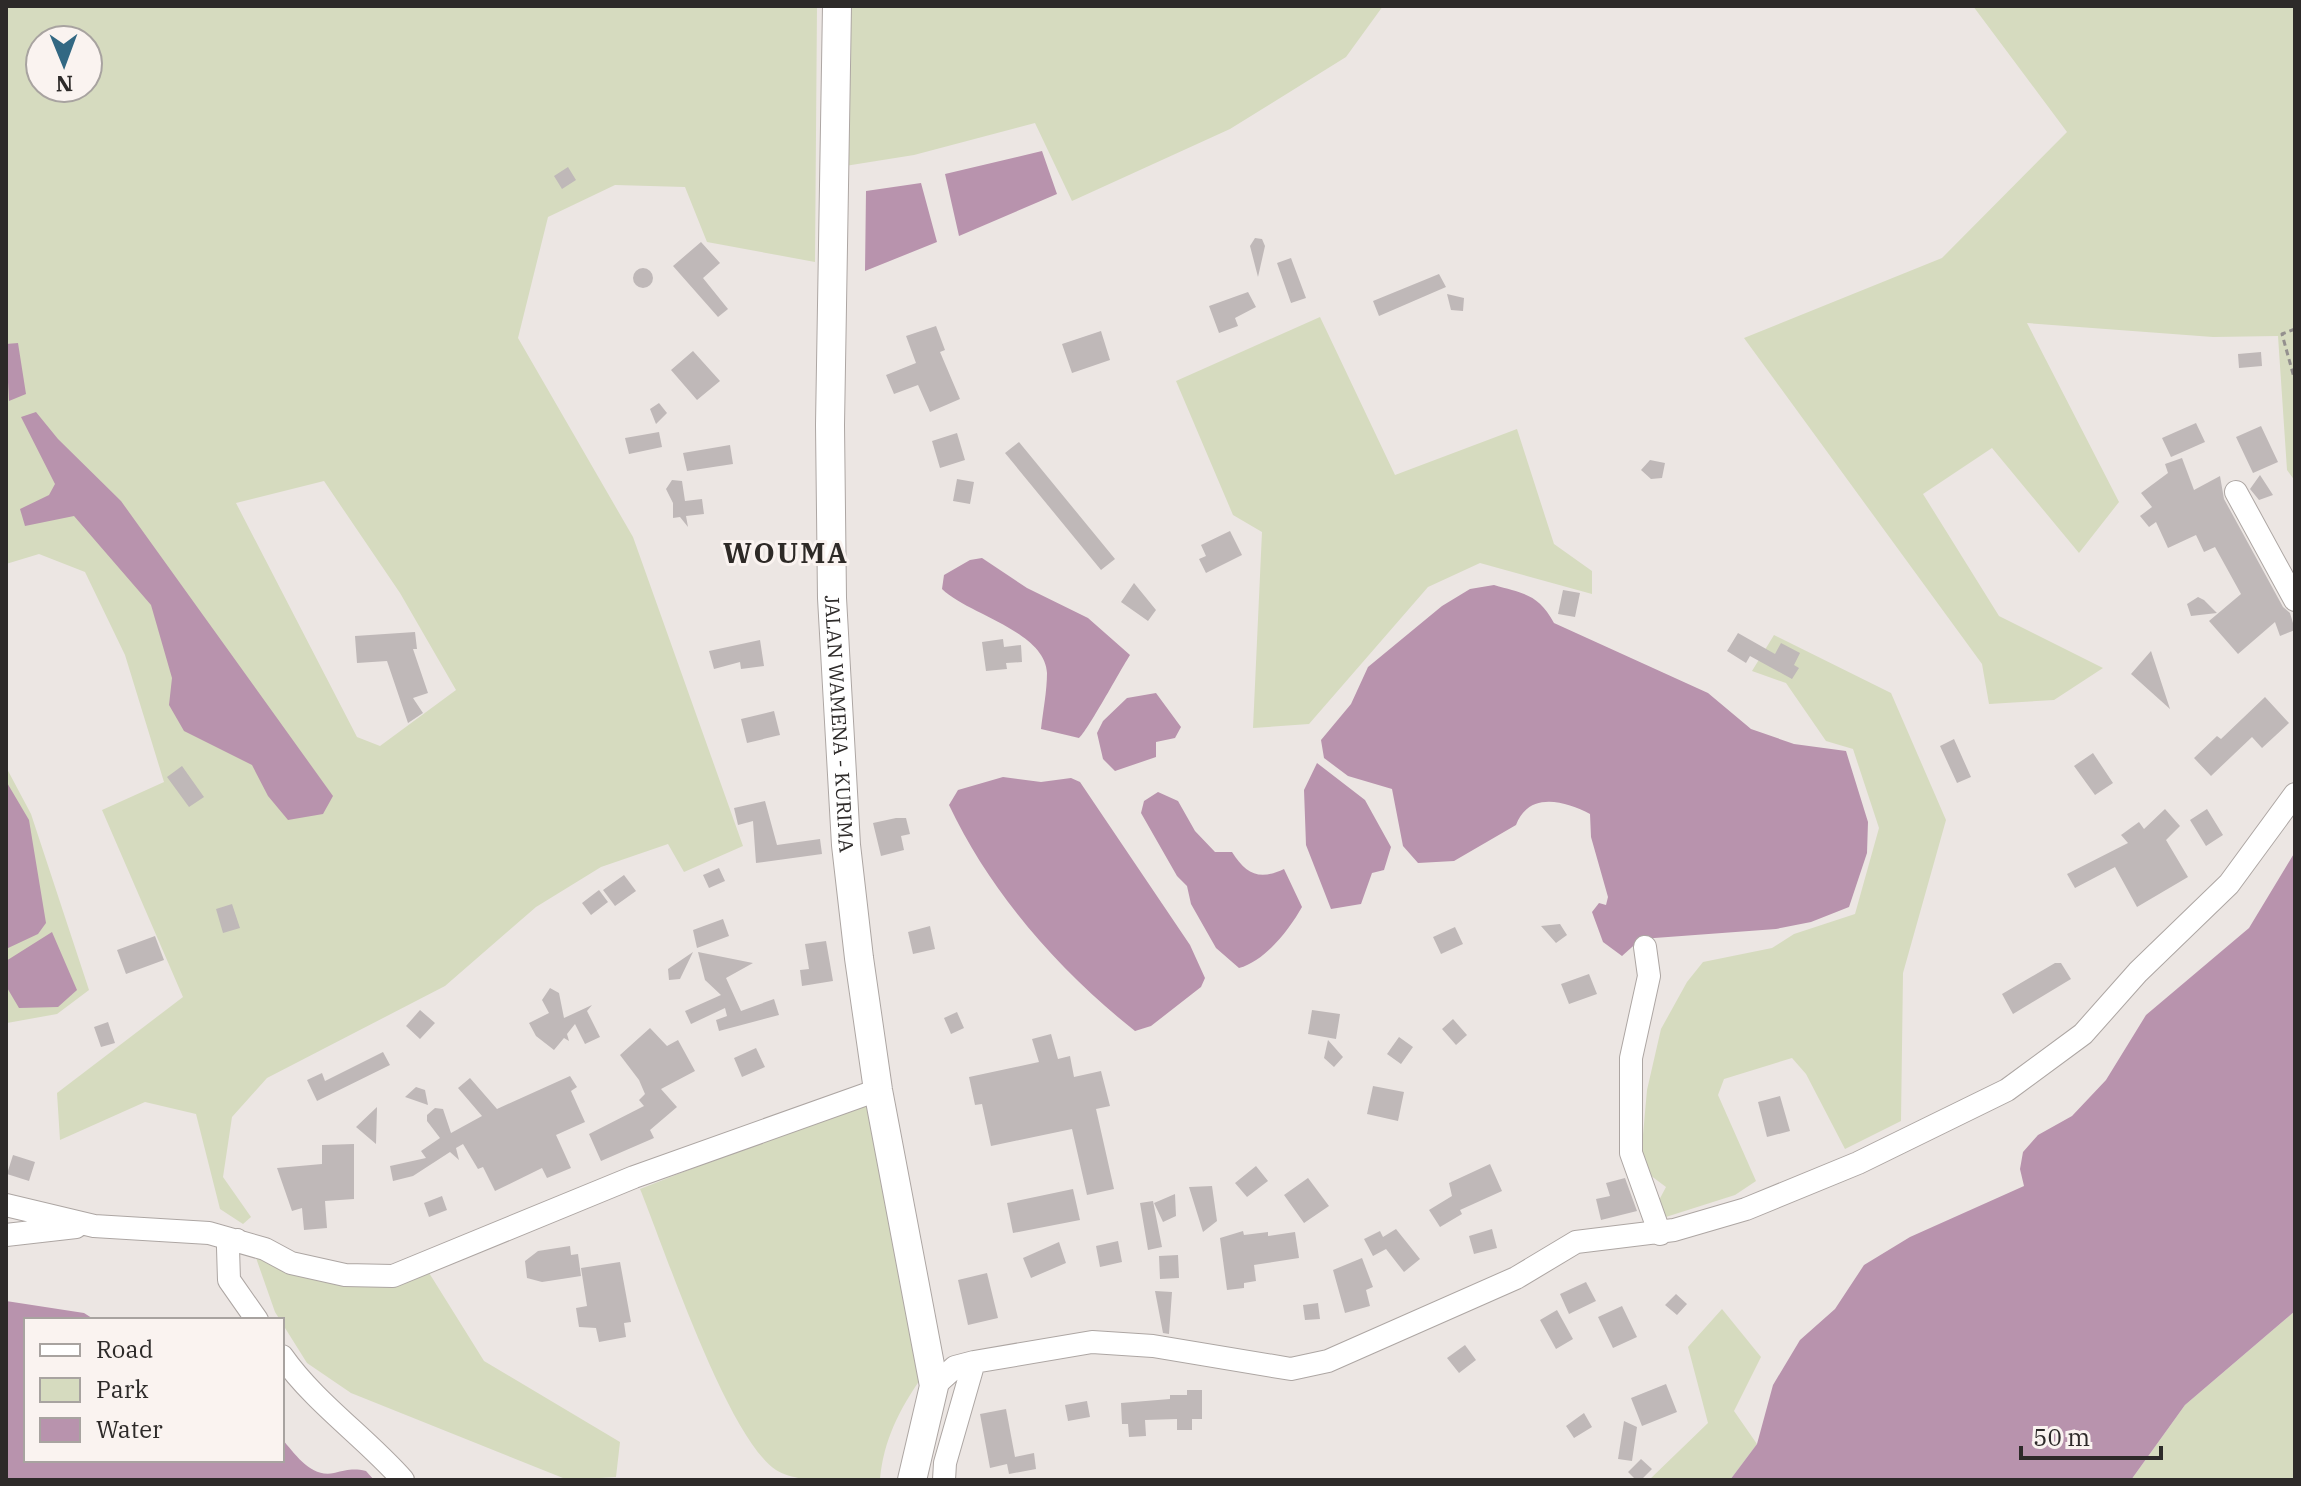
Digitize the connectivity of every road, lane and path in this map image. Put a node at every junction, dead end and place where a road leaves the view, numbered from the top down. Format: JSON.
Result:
{"nodes":[{"id":1,"x":837,"y":6,"type":"edge"},
{"id":2,"x":2295,"y":329,"type":"edge"},
{"id":3,"x":2295,"y":381,"type":"edge"},
{"id":4,"x":2236,"y":492,"type":"dead end"},
{"id":5,"x":2295,"y":600,"type":"edge"},
{"id":6,"x":2295,"y":794,"type":"edge"},
{"id":7,"x":1645,"y":947,"type":"dead end"},
{"id":8,"x":878,"y":1090,"type":"junction"},
{"id":9,"x":6,"y":1205,"type":"edge"},
{"id":10,"x":94,"y":1226,"type":"junction"},
{"id":11,"x":1660,"y":1234,"type":"junction"},
{"id":12,"x":6,"y":1235,"type":"edge"},
{"id":13,"x":237,"y":1240,"type":"junction"},
{"id":14,"x":256,"y":1318,"type":"edge"},
{"id":15,"x":284,"y":1359,"type":"edge"},
{"id":16,"x":974,"y":1362,"type":"junction"},
{"id":17,"x":934,"y":1386,"type":"junction"},
{"id":18,"x":403,"y":1480,"type":"edge"},
{"id":19,"x":912,"y":1480,"type":"edge"},
{"id":20,"x":944,"y":1480,"type":"edge"}],
"edges":[{"from":1,"to":8,"type":"main road","name":"JALAN WAMENA - KURIMA"},
{"from":2,"to":3,"type":"path"},
{"from":4,"to":5,"type":"street"},
{"from":6,"to":11,"type":"street"},
{"from":7,"to":11,"type":"street"},
{"from":8,"to":13,"type":"street"},
{"from":8,"to":17,"type":"main road","name":"JALAN WAMENA - KURIMA"},
{"from":9,"to":10,"type":"street"},
{"from":10,"to":12,"type":"street"},
{"from":10,"to":13,"type":"street"},
{"from":11,"to":16,"type":"street"},
{"from":13,"to":14,"type":"street"},
{"from":15,"to":18,"type":"street"},
{"from":16,"to":17,"type":"street"},
{"from":16,"to":20,"type":"street"},
{"from":17,"to":19,"type":"main road"}]}
